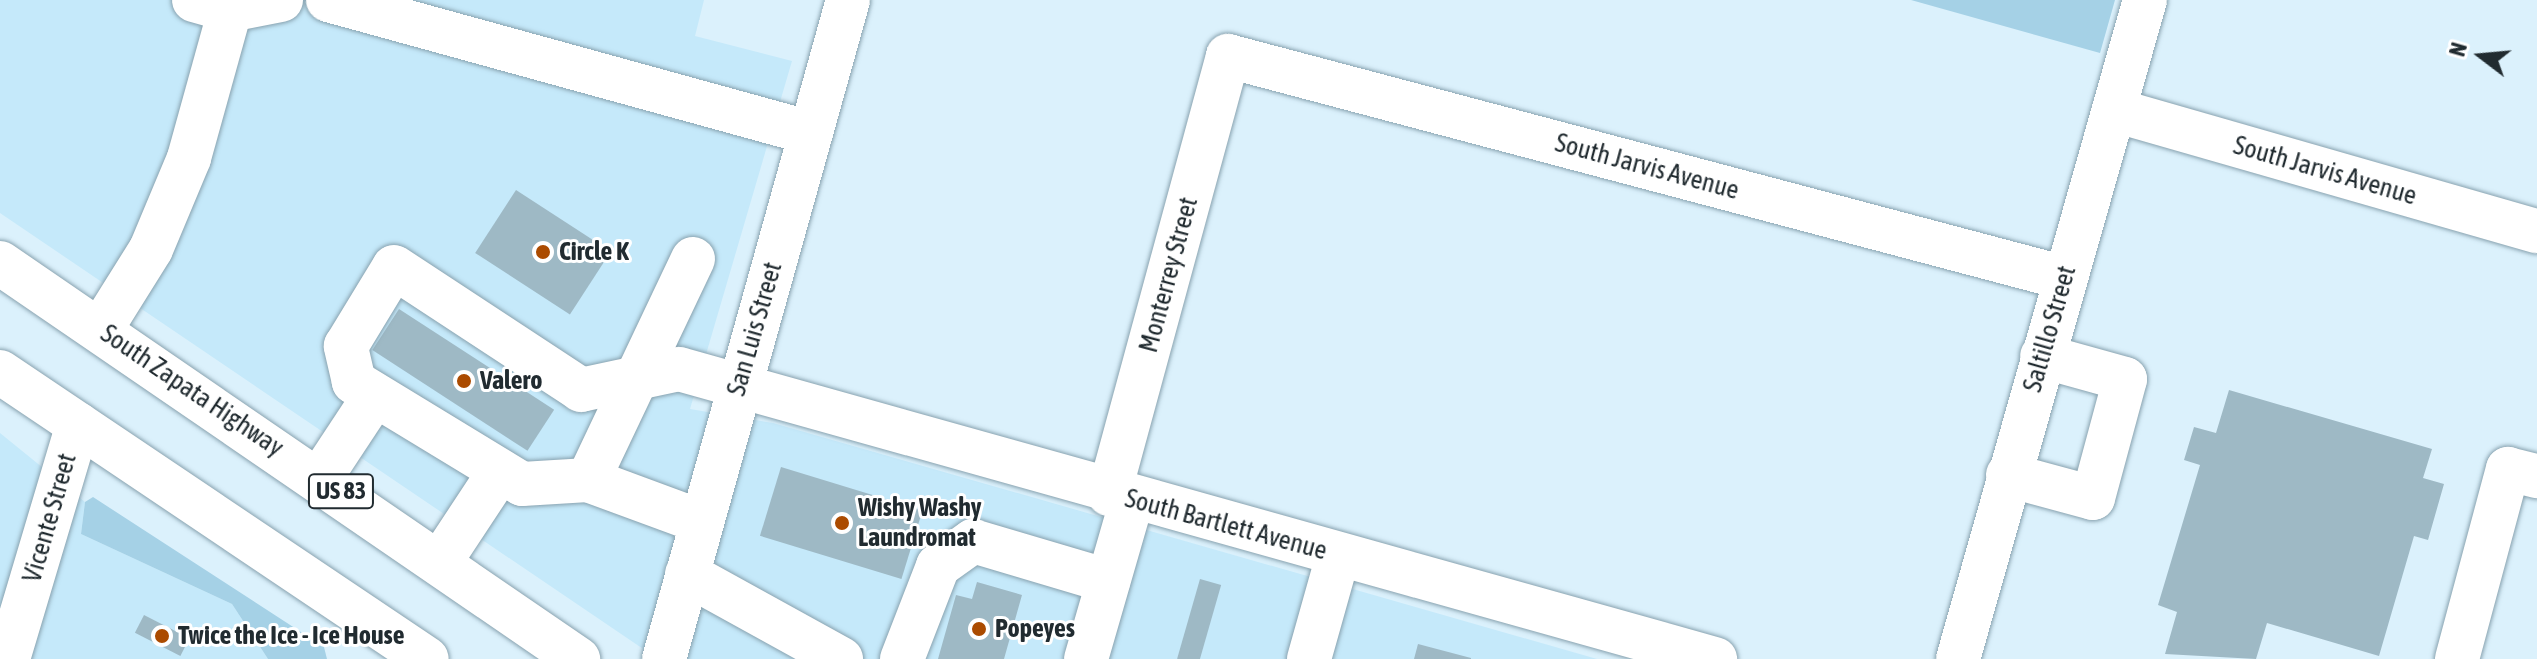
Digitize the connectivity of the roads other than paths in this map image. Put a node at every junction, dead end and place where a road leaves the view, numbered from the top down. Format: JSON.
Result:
{"nodes":[{"id":1,"x":281,"y":0,"type":"edge"},
{"id":2,"x":328,"y":0,"type":"edge"},
{"id":3,"x":848,"y":0,"type":"edge"},
{"id":4,"x":2145,"y":0,"type":"edge"},
{"id":5,"x":212,"y":5,"type":"edge"},
{"id":6,"x":1228,"y":56,"type":"joint"},
{"id":7,"x":2114,"y":110,"type":"junction"},
{"id":8,"x":811,"y":133,"type":"junction"},
{"id":9,"x":2537,"y":231,"type":"edge"},
{"id":10,"x":693,"y":259,"type":"dead end"},
{"id":11,"x":0,"y":263,"type":"edge"},
{"id":12,"x":2065,"y":278,"type":"junction"},
{"id":13,"x":101,"y":329,"type":"junction"},
{"id":14,"x":2042,"y":356,"type":"junction"},
{"id":15,"x":0,"y":372,"type":"edge"},
{"id":16,"x":636,"y":378,"type":"junction"},
{"id":17,"x":739,"y":387,"type":"junction"},
{"id":18,"x":375,"y":395,"type":"junction"},
{"id":19,"x":78,"y":424,"type":"junction"},
{"id":20,"x":500,"y":471,"type":"junction"},
{"id":21,"x":2008,"y":475,"type":"junction"},
{"id":22,"x":2537,"y":476,"type":"edge"},
{"id":23,"x":321,"y":477,"type":"junction"},
{"id":24,"x":588,"y":480,"type":"junction"},
{"id":25,"x":1121,"y":497,"type":"junction"},
{"id":26,"x":702,"y":522,"type":"junction"},
{"id":27,"x":1338,"y":556,"type":"junction"},
{"id":28,"x":440,"y":562,"type":"junction"},
{"id":29,"x":687,"y":574,"type":"junction"},
{"id":30,"x":1108,"y":581,"type":"junction"},
{"id":31,"x":9,"y":632,"type":"edge"},
{"id":32,"x":427,"y":659,"type":"edge"},
{"id":33,"x":578,"y":659,"type":"edge"},
{"id":34,"x":664,"y":659,"type":"edge"},
{"id":35,"x":841,"y":659,"type":"edge"},
{"id":36,"x":902,"y":659,"type":"edge"},
{"id":37,"x":1086,"y":659,"type":"edge"},
{"id":38,"x":1309,"y":659,"type":"edge"},
{"id":39,"x":1715,"y":659,"type":"edge"},
{"id":40,"x":1958,"y":659,"type":"edge"},
{"id":41,"x":2457,"y":659,"type":"edge"}],
"edges":[{"from":1,"to":5,"type":"street"},
{"from":2,"to":8,"type":"street"},
{"from":3,"to":8,"type":"street","name":"San Luis Street"},
{"from":4,"to":7,"type":"street","name":"Saltillo Street"},
{"from":5,"to":13,"type":"street"},
{"from":6,"to":12,"type":"street","name":"South Jarvis Avenue"},
{"from":6,"to":25,"type":"street","name":"Monterrey Street"},
{"from":7,"to":9,"type":"street","name":"South Jarvis Avenue"},
{"from":7,"to":12,"type":"street","name":"Saltillo Street"},
{"from":8,"to":17,"type":"street","name":"San Luis Street"},
{"from":10,"to":16,"type":"street"},
{"from":11,"to":13,"type":"street","name":"South Zapata Highway","number":"US 83"},
{"from":12,"to":14,"type":"street","name":"Saltillo Street"},
{"from":13,"to":23,"type":"street","name":"South Zapata Highway","number":"US 83"},
{"from":14,"to":21,"type":"street","name":"Saltillo Street"},
{"from":14,"to":21,"type":"street"},
{"from":15,"to":19,"type":"street"},
{"from":16,"to":17,"type":"street","name":"South Bartlett Avenue"},
{"from":16,"to":18,"type":"street","name":"South Bartlett Avenue"},
{"from":16,"to":24,"type":"street"},
{"from":17,"to":25,"type":"street","name":"South Bartlett Avenue"},
{"from":17,"to":26,"type":"street","name":"San Luis Street"},
{"from":18,"to":20,"type":"street"},
{"from":18,"to":23,"type":"street"},
{"from":19,"to":31,"type":"street","name":"Vicente Street"},
{"from":19,"to":32,"type":"street"},
{"from":20,"to":24,"type":"street"},
{"from":20,"to":28,"type":"street"},
{"from":21,"to":40,"type":"street","name":"Saltillo Street"},
{"from":22,"to":41,"type":"street"},
{"from":23,"to":28,"type":"street","name":"South Zapata Highway","number":"US 83"},
{"from":24,"to":26,"type":"street"},
{"from":25,"to":27,"type":"street","name":"South Bartlett Avenue"},
{"from":25,"to":30,"type":"street","name":"Monterrey Street"},
{"from":26,"to":29,"type":"street","name":"San Luis Street"},
{"from":27,"to":38,"type":"street"},
{"from":27,"to":39,"type":"street","name":"South Bartlett Avenue"},
{"from":28,"to":33,"type":"street","name":"South Zapata Highway","number":"US 83"},
{"from":29,"to":34,"type":"street","name":"San Luis Street"},
{"from":29,"to":35,"type":"street"},
{"from":30,"to":36,"type":"street"},
{"from":30,"to":37,"type":"street","name":"Monterrey Street"}]}
